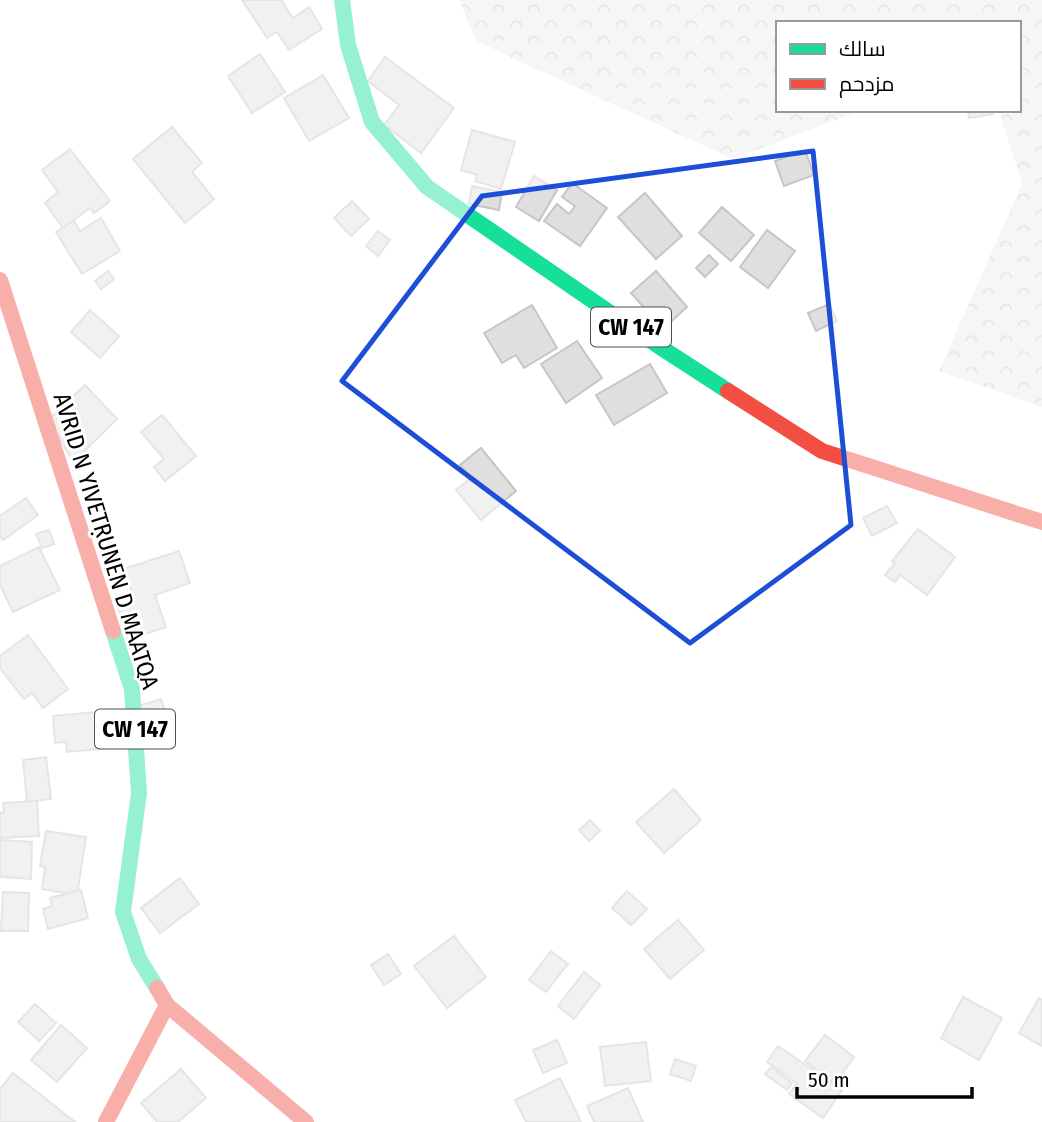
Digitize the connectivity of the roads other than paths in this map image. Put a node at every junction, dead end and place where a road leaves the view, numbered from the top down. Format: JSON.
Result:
{"nodes":[{"id":1,"x":342,"y":0,"type":"edge"},
{"id":2,"x":0,"y":280,"type":"edge"},
{"id":3,"x":1042,"y":522,"type":"edge"},
{"id":4,"x":167,"y":1005,"type":"junction"},
{"id":5,"x":106,"y":1122,"type":"edge"},
{"id":6,"x":306,"y":1122,"type":"edge"}],
"edges":[{"from":1,"to":3,"type":"main road","number":"CW 147"},
{"from":2,"to":4,"type":"main road","name":"AVRID N YIVETṚUNEN D MAATQA","number":"CW 147"},
{"from":4,"to":5,"type":"main road"},
{"from":4,"to":6,"type":"main road","name":"AVRID N YIVETṚUNEN D MAATQA","number":"CW 147"}]}
